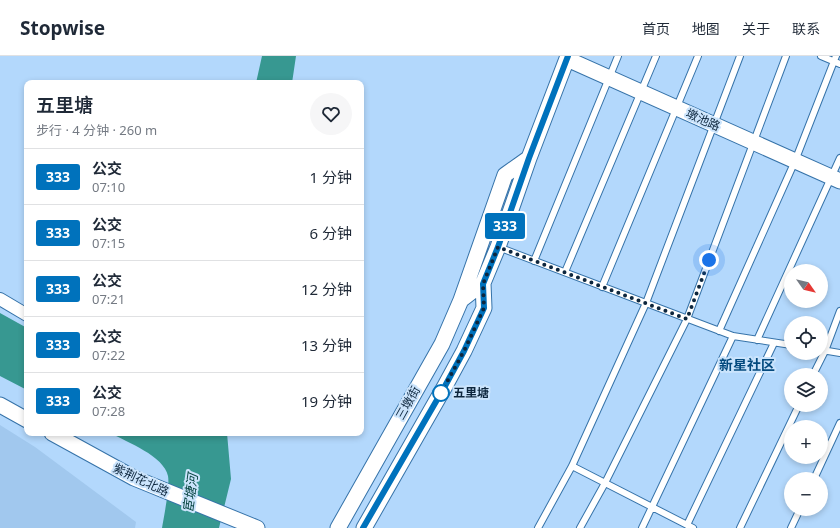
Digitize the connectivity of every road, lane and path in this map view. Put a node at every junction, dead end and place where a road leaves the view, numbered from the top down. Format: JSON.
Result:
{"nodes":[{"id":1,"x":618,"y":56,"type":"edge"},
{"id":2,"x":656,"y":56,"type":"edge"},
{"id":3,"x":698,"y":56,"type":"edge"},
{"id":4,"x":740,"y":56,"type":"edge"},
{"id":5,"x":786,"y":56,"type":"edge"},
{"id":6,"x":821,"y":56,"type":"edge"},
{"id":7,"x":564,"y":57,"type":"edge"},
{"id":8,"x":837,"y":60,"type":"edge"},
{"id":9,"x":609,"y":79,"type":"junction"},
{"id":10,"x":641,"y":93,"type":"junction"},
{"id":11,"x":676,"y":108,"type":"junction"},
{"id":12,"x":715,"y":126,"type":"junction"},
{"id":13,"x":752,"y":142,"type":"junction"},
{"id":14,"x":529,"y":158,"type":"junction"},
{"id":15,"x":840,"y":158,"type":"edge"},
{"id":16,"x":795,"y":161,"type":"junction"},
{"id":17,"x":836,"y":179,"type":"edge"},
{"id":18,"x":498,"y":247,"type":"junction"},
{"id":19,"x":534,"y":261,"type":"junction"},
{"id":20,"x":565,"y":272,"type":"junction"},
{"id":21,"x":483,"y":284,"type":"junction"},
{"id":22,"x":602,"y":287,"type":"junction"},
{"id":23,"x":0,"y":299,"type":"edge"},
{"id":24,"x":461,"y":300,"type":"junction"},
{"id":25,"x":646,"y":303,"type":"junction"},
{"id":26,"x":840,"y":311,"type":"edge"},
{"id":27,"x":24,"y":312,"type":"edge"},
{"id":28,"x":687,"y":319,"type":"junction"},
{"id":29,"x":719,"y":331,"type":"junction"},
{"id":30,"x":733,"y":336,"type":"junction"},
{"id":31,"x":828,"y":339,"type":"edge"},
{"id":32,"x":757,"y":340,"type":"junction"},
{"id":33,"x":774,"y":343,"type":"junction"},
{"id":34,"x":784,"y":344,"type":"edge"},
{"id":35,"x":828,"y":351,"type":"edge"},
{"id":36,"x":840,"y":353,"type":"edge"},
{"id":37,"x":0,"y":405,"type":"edge"},
{"id":38,"x":796,"y":412,"type":"edge"},
{"id":39,"x":24,"y":418,"type":"edge"},
{"id":40,"x":840,"y":423,"type":"edge"},
{"id":41,"x":57,"y":436,"type":"edge"},
{"id":42,"x":572,"y":466,"type":"junction"},
{"id":43,"x":817,"y":472,"type":"edge"},
{"id":44,"x":605,"y":483,"type":"junction"},
{"id":45,"x":652,"y":507,"type":"junction"},
{"id":46,"x":797,"y":516,"type":"edge"},
{"id":47,"x":690,"y":526,"type":"edge"},
{"id":48,"x":256,"y":528,"type":"edge"},
{"id":49,"x":338,"y":528,"type":"edge"},
{"id":50,"x":364,"y":528,"type":"edge"},
{"id":51,"x":538,"y":528,"type":"edge"},
{"id":52,"x":580,"y":528,"type":"edge"},
{"id":53,"x":642,"y":528,"type":"edge"},
{"id":54,"x":740,"y":528,"type":"edge"},
{"id":55,"x":791,"y":528,"type":"edge"}],
"edges":[{"from":1,"to":9,"type":"lane"},
{"from":2,"to":10,"type":"lane"},
{"from":3,"to":11,"type":"lane"},
{"from":4,"to":12,"type":"lane"},
{"from":5,"to":13,"type":"lane"},
{"from":6,"to":8,"type":"lane"},
{"from":7,"to":9,"type":"street","name":"墩池路"},
{"from":7,"to":14,"type":"street","name":"三墩街"},
{"from":8,"to":16,"type":"lane"},
{"from":9,"to":10,"type":"street","name":"墩池路"},
{"from":9,"to":19,"type":"lane"},
{"from":10,"to":11,"type":"street","name":"墩池路"},
{"from":10,"to":20,"type":"lane"},
{"from":11,"to":12,"type":"street","name":"墩池路"},
{"from":11,"to":22,"type":"lane"},
{"from":12,"to":13,"type":"street","name":"墩池路"},
{"from":12,"to":25,"type":"lane"},
{"from":13,"to":16,"type":"street","name":"墩池路"},
{"from":13,"to":28,"type":"lane"},
{"from":14,"to":18,"type":"street","name":"三墩街"},
{"from":14,"to":24,"type":"street","name":"三墩街"},
{"from":15,"to":17,"type":"lane"},
{"from":16,"to":17,"type":"street","name":"墩池路"},
{"from":16,"to":29,"type":"lane"},
{"from":17,"to":32,"type":"lane"},
{"from":18,"to":19,"type":"lane"},
{"from":18,"to":21,"type":"street","name":"三墩街"},
{"from":19,"to":20,"type":"lane"},
{"from":20,"to":22,"type":"lane"},
{"from":21,"to":24,"type":"street"},
{"from":21,"to":50,"type":"street","name":"三墩街"},
{"from":22,"to":25,"type":"lane"},
{"from":23,"to":27,"type":"street"},
{"from":24,"to":49,"type":"street","name":"三墩街"},
{"from":25,"to":28,"type":"lane"},
{"from":25,"to":42,"type":"lane"},
{"from":26,"to":31,"type":"lane"},
{"from":28,"to":29,"type":"lane"},
{"from":28,"to":44,"type":"lane"},
{"from":29,"to":30,"type":"lane"},
{"from":30,"to":32,"type":"lane"},
{"from":30,"to":45,"type":"lane"},
{"from":32,"to":33,"type":"lane"},
{"from":33,"to":34,"type":"lane"},
{"from":33,"to":47,"type":"lane"},
{"from":35,"to":36,"type":"lane"},
{"from":37,"to":39,"type":"street"},
{"from":38,"to":54,"type":"lane"},
{"from":40,"to":43,"type":"lane"},
{"from":41,"to":48,"type":"street","name":"紫荆花北路"},
{"from":42,"to":44,"type":"lane"},
{"from":42,"to":51,"type":"lane"},
{"from":44,"to":45,"type":"lane"},
{"from":44,"to":52,"type":"lane"},
{"from":45,"to":47,"type":"lane"},
{"from":45,"to":53,"type":"lane"},
{"from":46,"to":55,"type":"lane"}]}
